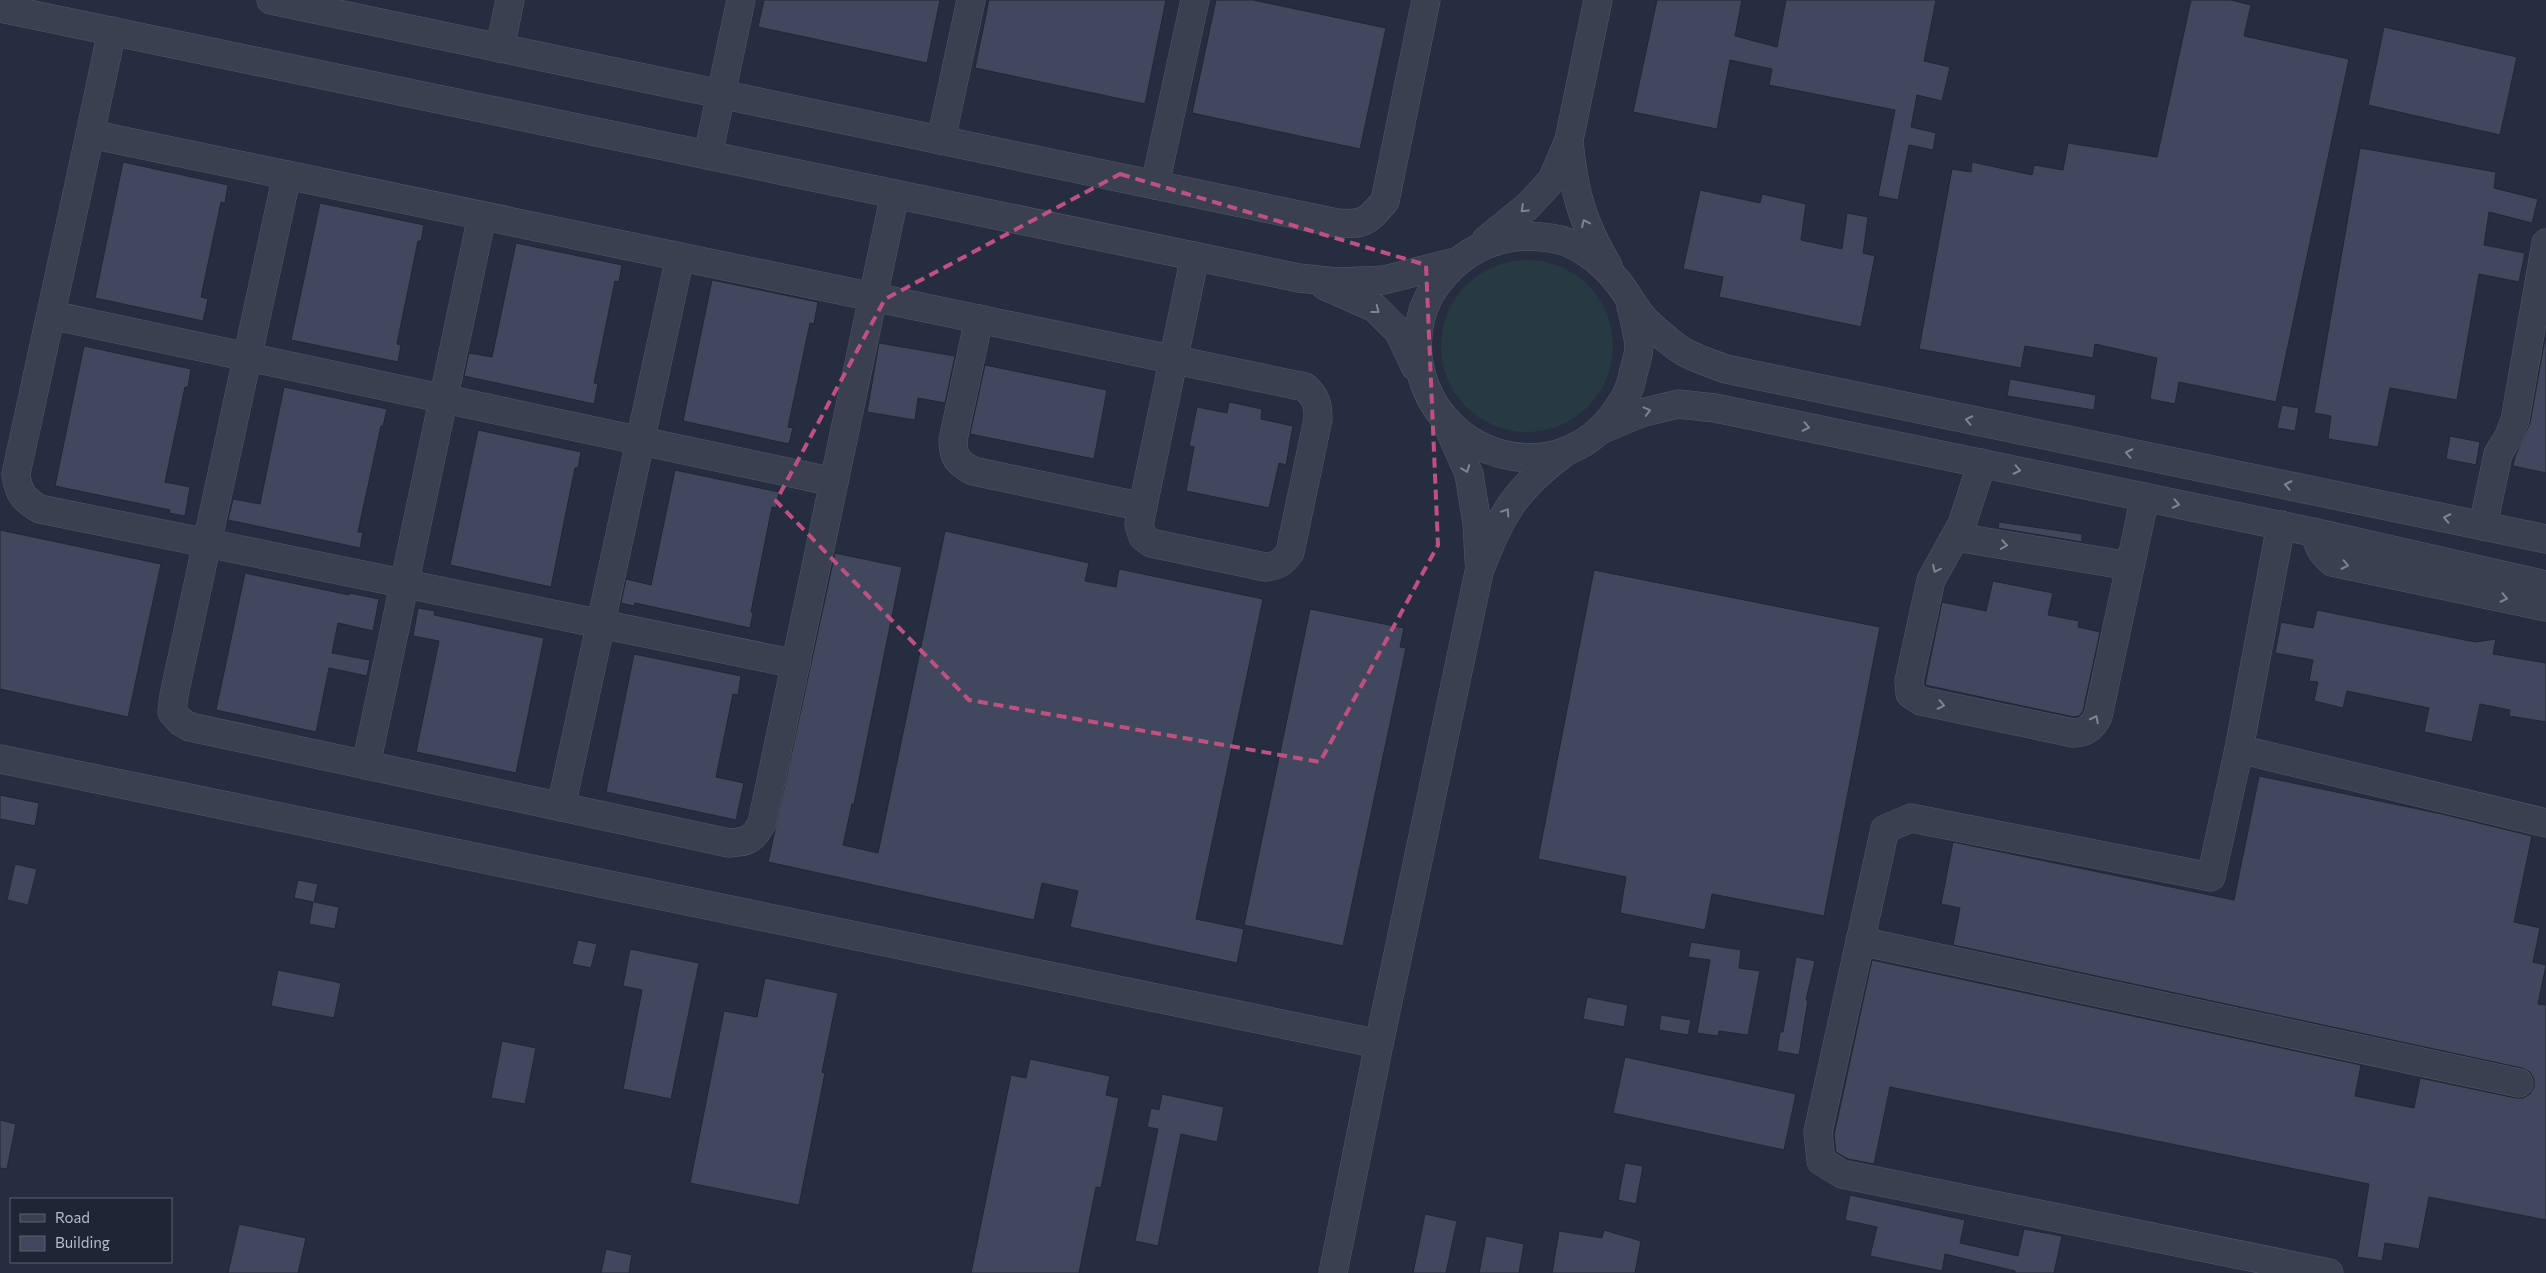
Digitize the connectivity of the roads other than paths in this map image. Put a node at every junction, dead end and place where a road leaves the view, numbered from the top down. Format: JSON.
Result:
{"nodes":[{"id":1,"x":510,"y":0,"type":"edge"},
{"id":2,"x":741,"y":0,"type":"edge"},
{"id":3,"x":971,"y":0,"type":"edge"},
{"id":4,"x":1195,"y":0,"type":"edge"},
{"id":5,"x":1426,"y":0,"type":"edge"},
{"id":6,"x":1598,"y":0,"type":"edge"},
{"id":7,"x":280,"y":1,"type":"edge"},
{"id":8,"x":0,"y":8,"type":"edge"},
{"id":9,"x":54,"y":9,"type":"edge"},
{"id":10,"x":112,"y":30,"type":"junction"},
{"id":11,"x":500,"y":48,"type":"junction"},
{"id":12,"x":721,"y":94,"type":"junction"},
{"id":13,"x":90,"y":134,"type":"junction"},
{"id":14,"x":941,"y":140,"type":"junction"},
{"id":15,"x":1569,"y":140,"type":"junction"},
{"id":16,"x":708,"y":155,"type":"junction"},
{"id":17,"x":287,"y":175,"type":"junction"},
{"id":18,"x":1155,"y":185,"type":"junction"},
{"id":19,"x":895,"y":194,"type":"junction"},
{"id":20,"x":482,"y":216,"type":"junction"},
{"id":21,"x":2546,"y":243,"type":"edge"},
{"id":22,"x":1464,"y":255,"type":"junction"},
{"id":23,"x":1195,"y":256,"type":"junction"},
{"id":24,"x":680,"y":257,"type":"junction"},
{"id":25,"x":1300,"y":278,"type":"junction"},
{"id":26,"x":1624,"y":291,"type":"junction"},
{"id":27,"x":874,"y":297,"type":"junction"},
{"id":28,"x":51,"y":315,"type":"junction"},
{"id":29,"x":979,"y":319,"type":"junction"},
{"id":30,"x":247,"y":356,"type":"junction"},
{"id":31,"x":1174,"y":360,"type":"junction"},
{"id":32,"x":1422,"y":381,"type":"junction"},
{"id":33,"x":444,"y":398,"type":"junction"},
{"id":34,"x":1447,"y":424,"type":"junction"},
{"id":35,"x":1602,"y":430,"type":"junction"},
{"id":36,"x":639,"y":440,"type":"junction"},
{"id":37,"x":1567,"y":452,"type":"junction"},
{"id":38,"x":1982,"y":463,"type":"junction"},
{"id":39,"x":834,"y":482,"type":"junction"},
{"id":40,"x":2145,"y":497,"type":"junction"},
{"id":41,"x":1142,"y":507,"type":"junction"},
{"id":42,"x":2281,"y":525,"type":"junction"},
{"id":43,"x":2483,"y":526,"type":"junction"},
{"id":44,"x":2317,"y":532,"type":"junction"},
{"id":45,"x":1956,"y":537,"type":"junction"},
{"id":46,"x":2546,"y":539,"type":"edge"},
{"id":47,"x":207,"y":543,"type":"junction"},
{"id":48,"x":2130,"y":566,"type":"junction"},
{"id":49,"x":1479,"y":572,"type":"junction"},
{"id":50,"x":404,"y":584,"type":"junction"},
{"id":51,"x":2546,"y":585,"type":"edge"},
{"id":52,"x":2546,"y":607,"type":"edge"},
{"id":53,"x":599,"y":624,"type":"junction"},
{"id":54,"x":796,"y":664,"type":"junction"},
{"id":55,"x":2240,"y":749,"type":"junction"},
{"id":56,"x":0,"y":759,"type":"edge"},
{"id":57,"x":366,"y":765,"type":"junction"},
{"id":58,"x":560,"y":807,"type":"junction"},
{"id":59,"x":2546,"y":823,"type":"edge"},
{"id":60,"x":1860,"y":941,"type":"junction"},
{"id":61,"x":1379,"y":1044,"type":"junction"},
{"id":62,"x":2519,"y":1083,"type":"dead end"},
{"id":63,"x":1333,"y":1273,"type":"edge"},
{"id":64,"x":2329,"y":1273,"type":"edge"}],
"edges":[{"from":1,"to":11,"type":"street"},
{"from":2,"to":12,"type":"street"},
{"from":3,"to":14,"type":"street"},
{"from":4,"to":18,"type":"street"},
{"from":5,"to":18,"type":"street"},
{"from":6,"to":15,"type":"street"},
{"from":7,"to":11,"type":"street"},
{"from":8,"to":9,"type":"street"},
{"from":9,"to":10,"type":"street"},
{"from":10,"to":13,"type":"street"},
{"from":10,"to":16,"type":"street"},
{"from":11,"to":12,"type":"street"},
{"from":12,"to":14,"type":"street"},
{"from":12,"to":16,"type":"street"},
{"from":13,"to":17,"type":"street"},
{"from":13,"to":28,"type":"street"},
{"from":14,"to":18,"type":"street"},
{"from":15,"to":22,"type":"street","one_way":true},
{"from":26,"to":15,"type":"street","one_way":true},
{"from":16,"to":19,"type":"street"},
{"from":17,"to":20,"type":"street"},
{"from":17,"to":30,"type":"street"},
{"from":19,"to":23,"type":"street"},
{"from":19,"to":27,"type":"street"},
{"from":20,"to":24,"type":"street"},
{"from":20,"to":33,"type":"street"},
{"from":21,"to":43,"type":"street"},
{"from":22,"to":25,"type":"street"},
{"from":22,"to":26,"type":"street"},
{"from":22,"to":32,"type":"street"},
{"from":23,"to":25,"type":"street"},
{"from":23,"to":31,"type":"street"},
{"from":24,"to":27,"type":"street"},
{"from":24,"to":36,"type":"street"},
{"from":25,"to":32,"type":"street","one_way":true},
{"from":26,"to":35,"type":"street"},
{"from":43,"to":26,"type":"street","one_way":true},
{"from":27,"to":29,"type":"street"},
{"from":27,"to":39,"type":"street"},
{"from":28,"to":30,"type":"street"},
{"from":28,"to":47,"type":"street"},
{"from":29,"to":31,"type":"street"},
{"from":29,"to":41,"type":"street"},
{"from":30,"to":33,"type":"street"},
{"from":30,"to":47,"type":"street"},
{"from":31,"to":41,"type":"street"},
{"from":31,"to":41,"type":"street"},
{"from":32,"to":34,"type":"street"},
{"from":33,"to":36,"type":"street"},
{"from":33,"to":50,"type":"street"},
{"from":34,"to":37,"type":"street"},
{"from":34,"to":49,"type":"street","one_way":true},
{"from":35,"to":37,"type":"street"},
{"from":35,"to":38,"type":"street","one_way":true},
{"from":36,"to":39,"type":"street"},
{"from":36,"to":53,"type":"street"},
{"from":49,"to":37,"type":"street","one_way":true},
{"from":38,"to":40,"type":"street","one_way":true},
{"from":38,"to":45,"type":"street"},
{"from":39,"to":54,"type":"street"},
{"from":40,"to":42,"type":"street","one_way":true},
{"from":40,"to":48,"type":"street"},
{"from":42,"to":44,"type":"street"},
{"from":42,"to":55,"type":"street"},
{"from":43,"to":46,"type":"street"},
{"from":44,"to":51,"type":"street"},
{"from":44,"to":52,"type":"street","one_way":true},
{"from":45,"to":48,"type":"street","one_way":true},
{"from":45,"to":48,"type":"street","one_way":true},
{"from":47,"to":50,"type":"street"},
{"from":47,"to":57,"type":"street"},
{"from":49,"to":61,"type":"street"},
{"from":50,"to":53,"type":"street"},
{"from":50,"to":57,"type":"street"},
{"from":53,"to":54,"type":"street"},
{"from":53,"to":58,"type":"street"},
{"from":54,"to":58,"type":"street"},
{"from":55,"to":59,"type":"street"},
{"from":55,"to":60,"type":"street"},
{"from":56,"to":61,"type":"street"},
{"from":57,"to":58,"type":"street"},
{"from":60,"to":62,"type":"street"},
{"from":60,"to":64,"type":"street"},
{"from":61,"to":63,"type":"street"}]}
